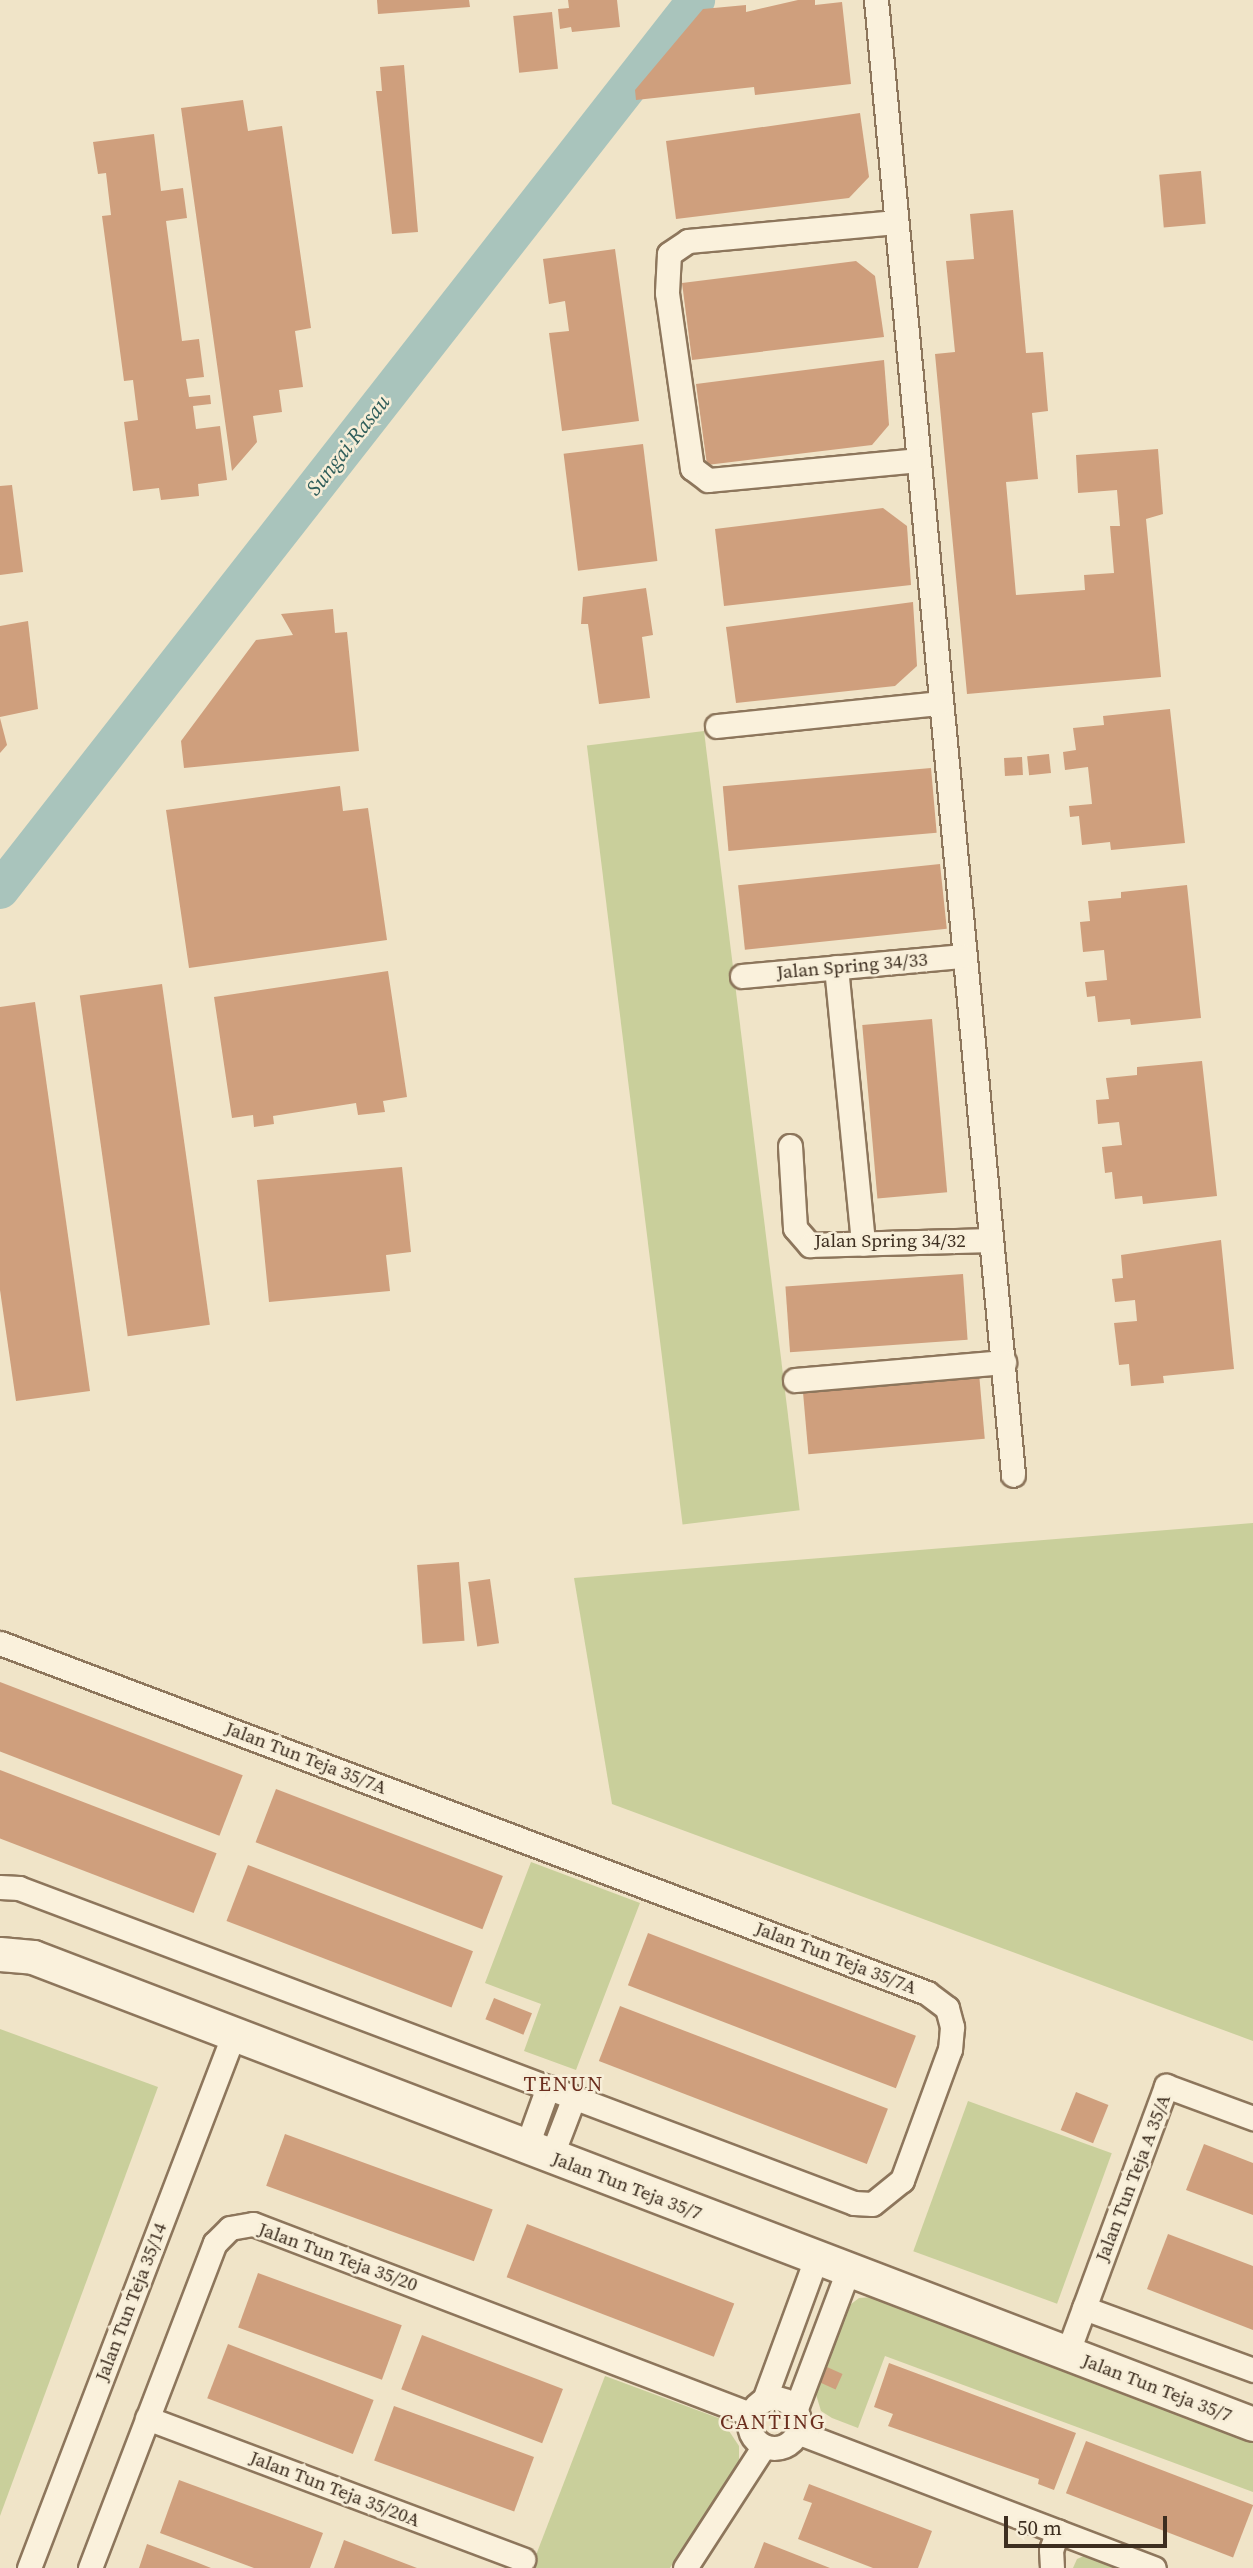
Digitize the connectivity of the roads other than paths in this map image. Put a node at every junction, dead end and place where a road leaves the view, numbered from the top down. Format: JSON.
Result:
{"nodes":[{"id":1,"x":876,"y":0,"type":"edge"},
{"id":2,"x":896,"y":222,"type":"junction"},
{"id":3,"x":918,"y":460,"type":"junction"},
{"id":4,"x":939,"y":703,"type":"junction"},
{"id":5,"x":717,"y":726,"type":"dead end"},
{"id":6,"x":963,"y":956,"type":"junction"},
{"id":7,"x":836,"y":967,"type":"junction"},
{"id":8,"x":742,"y":976,"type":"dead end"},
{"id":9,"x":790,"y":1146,"type":"dead end"},
{"id":10,"x":990,"y":1240,"type":"junction"},
{"id":11,"x":863,"y":1244,"type":"junction"},
{"id":12,"x":1004,"y":1362,"type":"junction"},
{"id":13,"x":795,"y":1380,"type":"dead end"},
{"id":14,"x":1013,"y":1475,"type":"dead end"},
{"id":15,"x":0,"y":1643,"type":"edge"},
{"id":16,"x":0,"y":1887,"type":"edge"},
{"id":17,"x":0,"y":1954,"type":"edge"},
{"id":18,"x":233,"y":2036,"type":"junction"},
{"id":19,"x":548,"y":2087,"type":"junction"},
{"id":20,"x":574,"y":2097,"type":"junction"},
{"id":21,"x":1253,"y":2118,"type":"edge"},
{"id":22,"x":538,"y":2152,"type":"junction"},
{"id":23,"x":816,"y":2259,"type":"junction"},
{"id":24,"x":848,"y":2271,"type":"junction"},
{"id":25,"x":1084,"y":2308,"type":"junction"},
{"id":26,"x":1067,"y":2354,"type":"junction"},
{"id":27,"x":1253,"y":2370,"type":"edge"},
{"id":28,"x":757,"y":2407,"type":"junction"},
{"id":29,"x":148,"y":2418,"type":"junction"},
{"id":30,"x":796,"y":2421,"type":"junction"},
{"id":31,"x":1253,"y":2424,"type":"edge"},
{"id":32,"x":764,"y":2446,"type":"junction"},
{"id":33,"x":1058,"y":2531,"type":"junction"},
{"id":34,"x":523,"y":2560,"type":"dead end"},
{"id":35,"x":29,"y":2568,"type":"edge"},
{"id":36,"x":90,"y":2568,"type":"edge"},
{"id":37,"x":685,"y":2568,"type":"edge"},
{"id":38,"x":1052,"y":2568,"type":"edge"},
{"id":39,"x":1154,"y":2568,"type":"edge"}],
"edges":[{"from":1,"to":2,"type":"street"},
{"from":2,"to":3,"type":"street"},
{"from":2,"to":3,"type":"street"},
{"from":3,"to":4,"type":"street"},
{"from":4,"to":5,"type":"street"},
{"from":4,"to":6,"type":"street"},
{"from":6,"to":7,"type":"street","name":"Jalan Spring 34/33"},
{"from":6,"to":10,"type":"street"},
{"from":7,"to":8,"type":"street","name":"Jalan Spring 34/33"},
{"from":7,"to":11,"type":"street"},
{"from":9,"to":11,"type":"street","name":"Jalan Spring 34/32"},
{"from":10,"to":11,"type":"street","name":"Jalan Spring 34/32"},
{"from":10,"to":12,"type":"street"},
{"from":12,"to":13,"type":"street"},
{"from":12,"to":14,"type":"street"},
{"from":15,"to":20,"type":"street","name":"Jalan Tun Teja 35/7A"},
{"from":16,"to":19,"type":"street","name":"Jalan Tun Teja 35/7A"},
{"from":17,"to":18,"type":"street","name":"Jalan Tun Teja 35/7"},
{"from":18,"to":22,"type":"street","name":"Jalan Tun Teja 35/7"},
{"from":18,"to":35,"type":"street","name":"Jalan Tun Teja 35/14"},
{"from":19,"to":20,"type":"street","name":"Jalan Tun Teja 35/7A"},
{"from":19,"to":22,"type":"street"},
{"from":20,"to":22,"type":"street"},
{"from":21,"to":25,"type":"street","name":"Jalan Tun Teja A 35/A"},
{"from":22,"to":23,"type":"street","name":"Jalan Tun Teja 35/7"},
{"from":23,"to":24,"type":"street","name":"Jalan Tun Teja 35/7"},
{"from":23,"to":28,"type":"street"},
{"from":24,"to":26,"type":"street","name":"Jalan Tun Teja 35/7"},
{"from":24,"to":30,"type":"street"},
{"from":25,"to":26,"type":"street","name":"Jalan Tun Teja A 35/A"},
{"from":25,"to":27,"type":"street"},
{"from":26,"to":31,"type":"street","name":"Jalan Tun Teja 35/7"},
{"from":28,"to":29,"type":"street","name":"Jalan Tun Teja 35/20"},
{"from":28,"to":30,"type":"street"},
{"from":28,"to":32,"type":"street"},
{"from":29,"to":34,"type":"street","name":"Jalan Tun Teja 35/20A"},
{"from":29,"to":36,"type":"street","name":"Jalan Tun Teja 35/20"},
{"from":30,"to":32,"type":"street"},
{"from":30,"to":33,"type":"street"},
{"from":32,"to":37,"type":"street"},
{"from":33,"to":38,"type":"street"},
{"from":33,"to":39,"type":"street"}]}
